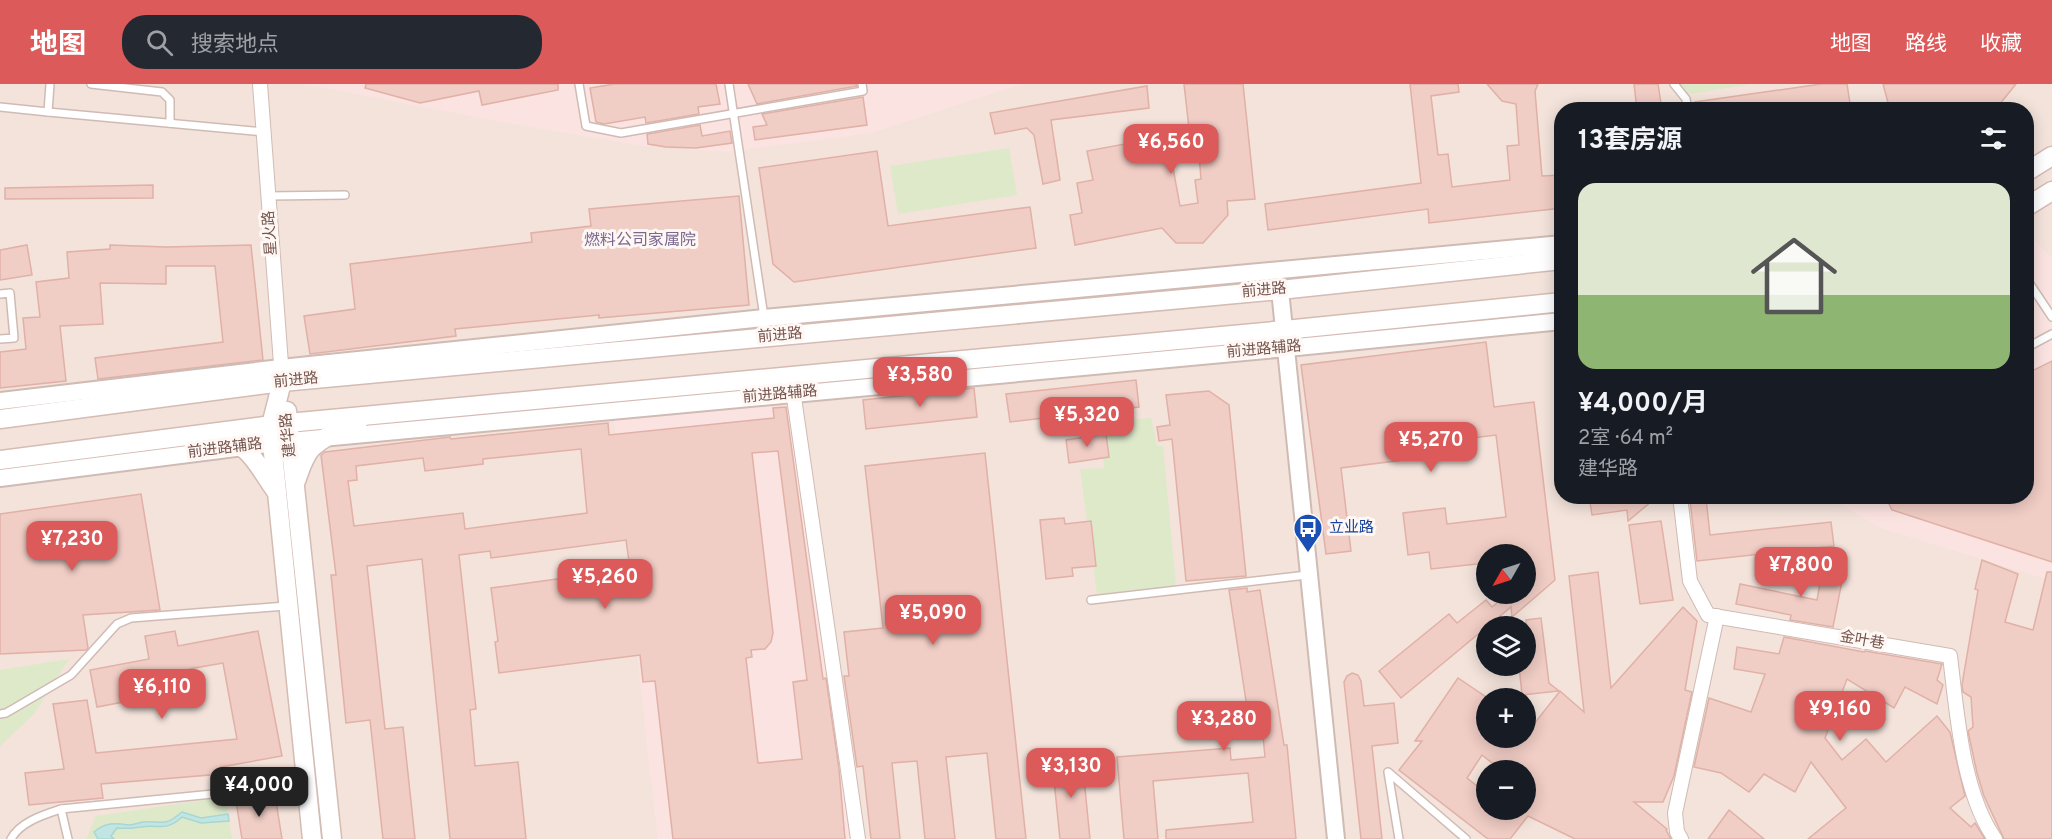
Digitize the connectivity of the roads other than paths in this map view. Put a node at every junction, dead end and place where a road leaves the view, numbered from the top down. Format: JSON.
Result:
{"nodes":[{"id":1,"x":50,"y":84,"type":"edge"},
{"id":2,"x":91,"y":84,"type":"edge"},
{"id":3,"x":260,"y":84,"type":"edge"},
{"id":4,"x":579,"y":84,"type":"edge"},
{"id":5,"x":729,"y":84,"type":"edge"},
{"id":6,"x":862,"y":84,"type":"edge"},
{"id":7,"x":1674,"y":84,"type":"edge"},
{"id":8,"x":1687,"y":102,"type":"edge"},
{"id":9,"x":0,"y":107,"type":"edge"},
{"id":10,"x":48,"y":112,"type":"junction"},
{"id":11,"x":733,"y":113,"type":"junction"},
{"id":12,"x":170,"y":123,"type":"junction"},
{"id":13,"x":264,"y":132,"type":"junction"},
{"id":14,"x":2052,"y":156,"type":"edge"},
{"id":15,"x":2034,"y":167,"type":"edge"},
{"id":16,"x":2052,"y":191,"type":"edge"},
{"id":17,"x":345,"y":195,"type":"dead end"},
{"id":18,"x":269,"y":196,"type":"junction"},
{"id":19,"x":2034,"y":202,"type":"edge"},
{"id":20,"x":1554,"y":245,"type":"edge"},
{"id":21,"x":1554,"y":261,"type":"edge"},
{"id":22,"x":1280,"y":290,"type":"junction"},
{"id":23,"x":2034,"y":290,"type":"edge"},
{"id":24,"x":0,"y":294,"type":"edge"},
{"id":25,"x":1554,"y":303,"type":"edge"},
{"id":26,"x":2052,"y":317,"type":"edge"},
{"id":27,"x":764,"y":318,"type":"junction"},
{"id":28,"x":1554,"y":322,"type":"edge"},
{"id":29,"x":2052,"y":334,"type":"edge"},
{"id":30,"x":767,"y":337,"type":"junction"},
{"id":31,"x":0,"y":339,"type":"edge"},
{"id":32,"x":1286,"y":339,"type":"junction"},
{"id":33,"x":2034,"y":344,"type":"edge"},
{"id":34,"x":282,"y":375,"type":"junction"},
{"id":35,"x":792,"y":385,"type":"junction"},
{"id":36,"x":0,"y":401,"type":"edge"},
{"id":37,"x":369,"y":415,"type":"junction"},
{"id":38,"x":0,"y":419,"type":"edge"},
{"id":39,"x":280,"y":433,"type":"junction"},
{"id":40,"x":196,"y":435,"type":"junction"},
{"id":41,"x":328,"y":437,"type":"junction"},
{"id":42,"x":244,"y":447,"type":"junction"},
{"id":43,"x":0,"y":460,"type":"edge"},
{"id":44,"x":0,"y":478,"type":"edge"},
{"id":45,"x":294,"y":485,"type":"junction"},
{"id":46,"x":277,"y":493,"type":"junction"},
{"id":47,"x":1681,"y":504,"type":"edge"},
{"id":48,"x":1310,"y":575,"type":"junction"},
{"id":49,"x":1091,"y":600,"type":"dead end"},
{"id":50,"x":288,"y":606,"type":"junction"},
{"id":51,"x":1717,"y":616,"type":"junction"},
{"id":52,"x":0,"y":714,"type":"edge"},
{"id":53,"x":307,"y":785,"type":"junction"},
{"id":54,"x":61,"y":809,"type":"junction"},
{"id":55,"x":10,"y":839,"type":"edge"},
{"id":56,"x":68,"y":839,"type":"edge"},
{"id":57,"x":312,"y":839,"type":"edge"},
{"id":58,"x":332,"y":839,"type":"edge"},
{"id":59,"x":858,"y":839,"type":"edge"},
{"id":60,"x":1336,"y":839,"type":"edge"},
{"id":61,"x":1399,"y":839,"type":"edge"},
{"id":62,"x":1466,"y":839,"type":"edge"},
{"id":63,"x":1681,"y":839,"type":"edge"},
{"id":64,"x":1995,"y":839,"type":"edge"}],
"edges":[{"from":1,"to":10,"type":"lane"},
{"from":2,"to":12,"type":"lane"},
{"from":3,"to":13,"type":"street","name":"星火路"},
{"from":4,"to":11,"type":"lane"},
{"from":5,"to":11,"type":"lane"},
{"from":6,"to":11,"type":"lane"},
{"from":7,"to":8,"type":"lane"},
{"from":9,"to":10,"type":"lane"},
{"from":10,"to":12,"type":"lane"},
{"from":11,"to":27,"type":"lane"},
{"from":12,"to":13,"type":"lane"},
{"from":13,"to":18,"type":"street","name":"星火路"},
{"from":14,"to":15,"type":"main road"},
{"from":16,"to":19,"type":"main road"},
{"from":17,"to":18,"type":"lane"},
{"from":18,"to":34,"type":"street","name":"星火路"},
{"from":20,"to":27,"type":"street"},
{"from":21,"to":22,"type":"main road","name":"前进路"},
{"from":22,"to":30,"type":"main road","name":"前进路"},
{"from":22,"to":32,"type":"street"},
{"from":23,"to":26,"type":"lane"},
{"from":24,"to":31,"type":"lane"},
{"from":25,"to":32,"type":"main road"},
{"from":27,"to":30,"type":"lane"},
{"from":27,"to":34,"type":"street"},
{"from":28,"to":32,"type":"street","name":"前进路辅路"},
{"from":29,"to":33,"type":"lane"},
{"from":30,"to":34,"type":"main road","name":"前进路"},
{"from":32,"to":35,"type":"main road"},
{"from":32,"to":48,"type":"street"},
{"from":34,"to":36,"type":"street"},
{"from":34,"to":38,"type":"main road","name":"前进路"},
{"from":34,"to":39,"type":"main road","name":"建华路"},
{"from":35,"to":37,"type":"main road"},
{"from":35,"to":41,"type":"street","name":"前进路辅路"},
{"from":35,"to":59,"type":"street"},
{"from":37,"to":39,"type":"main road"},
{"from":37,"to":41,"type":"main road"},
{"from":39,"to":40,"type":"main road"},
{"from":39,"to":41,"type":"street","name":"前进路辅路"},
{"from":39,"to":42,"type":"street","name":"前进路辅路"},
{"from":39,"to":45,"type":"main road","name":"建华路"},
{"from":39,"to":46,"type":"main road","name":"建华路"},
{"from":40,"to":42,"type":"main road"},
{"from":40,"to":43,"type":"main road"},
{"from":41,"to":45,"type":"main road"},
{"from":42,"to":44,"type":"street","name":"前进路辅路"},
{"from":42,"to":46,"type":"main road"},
{"from":45,"to":58,"type":"main road","name":"建华路"},
{"from":46,"to":50,"type":"main road","name":"建华路"},
{"from":47,"to":51,"type":"street"},
{"from":48,"to":49,"type":"lane"},
{"from":48,"to":60,"type":"street"},
{"from":50,"to":52,"type":"lane"},
{"from":50,"to":53,"type":"main road","name":"建华路"},
{"from":51,"to":63,"type":"street"},
{"from":51,"to":64,"type":"street","name":"金叶巷"},
{"from":53,"to":54,"type":"lane"},
{"from":53,"to":57,"type":"main road","name":"建华路"},
{"from":54,"to":55,"type":"lane"},
{"from":54,"to":56,"type":"lane"},
{"from":61,"to":62,"type":"lane"}]}
